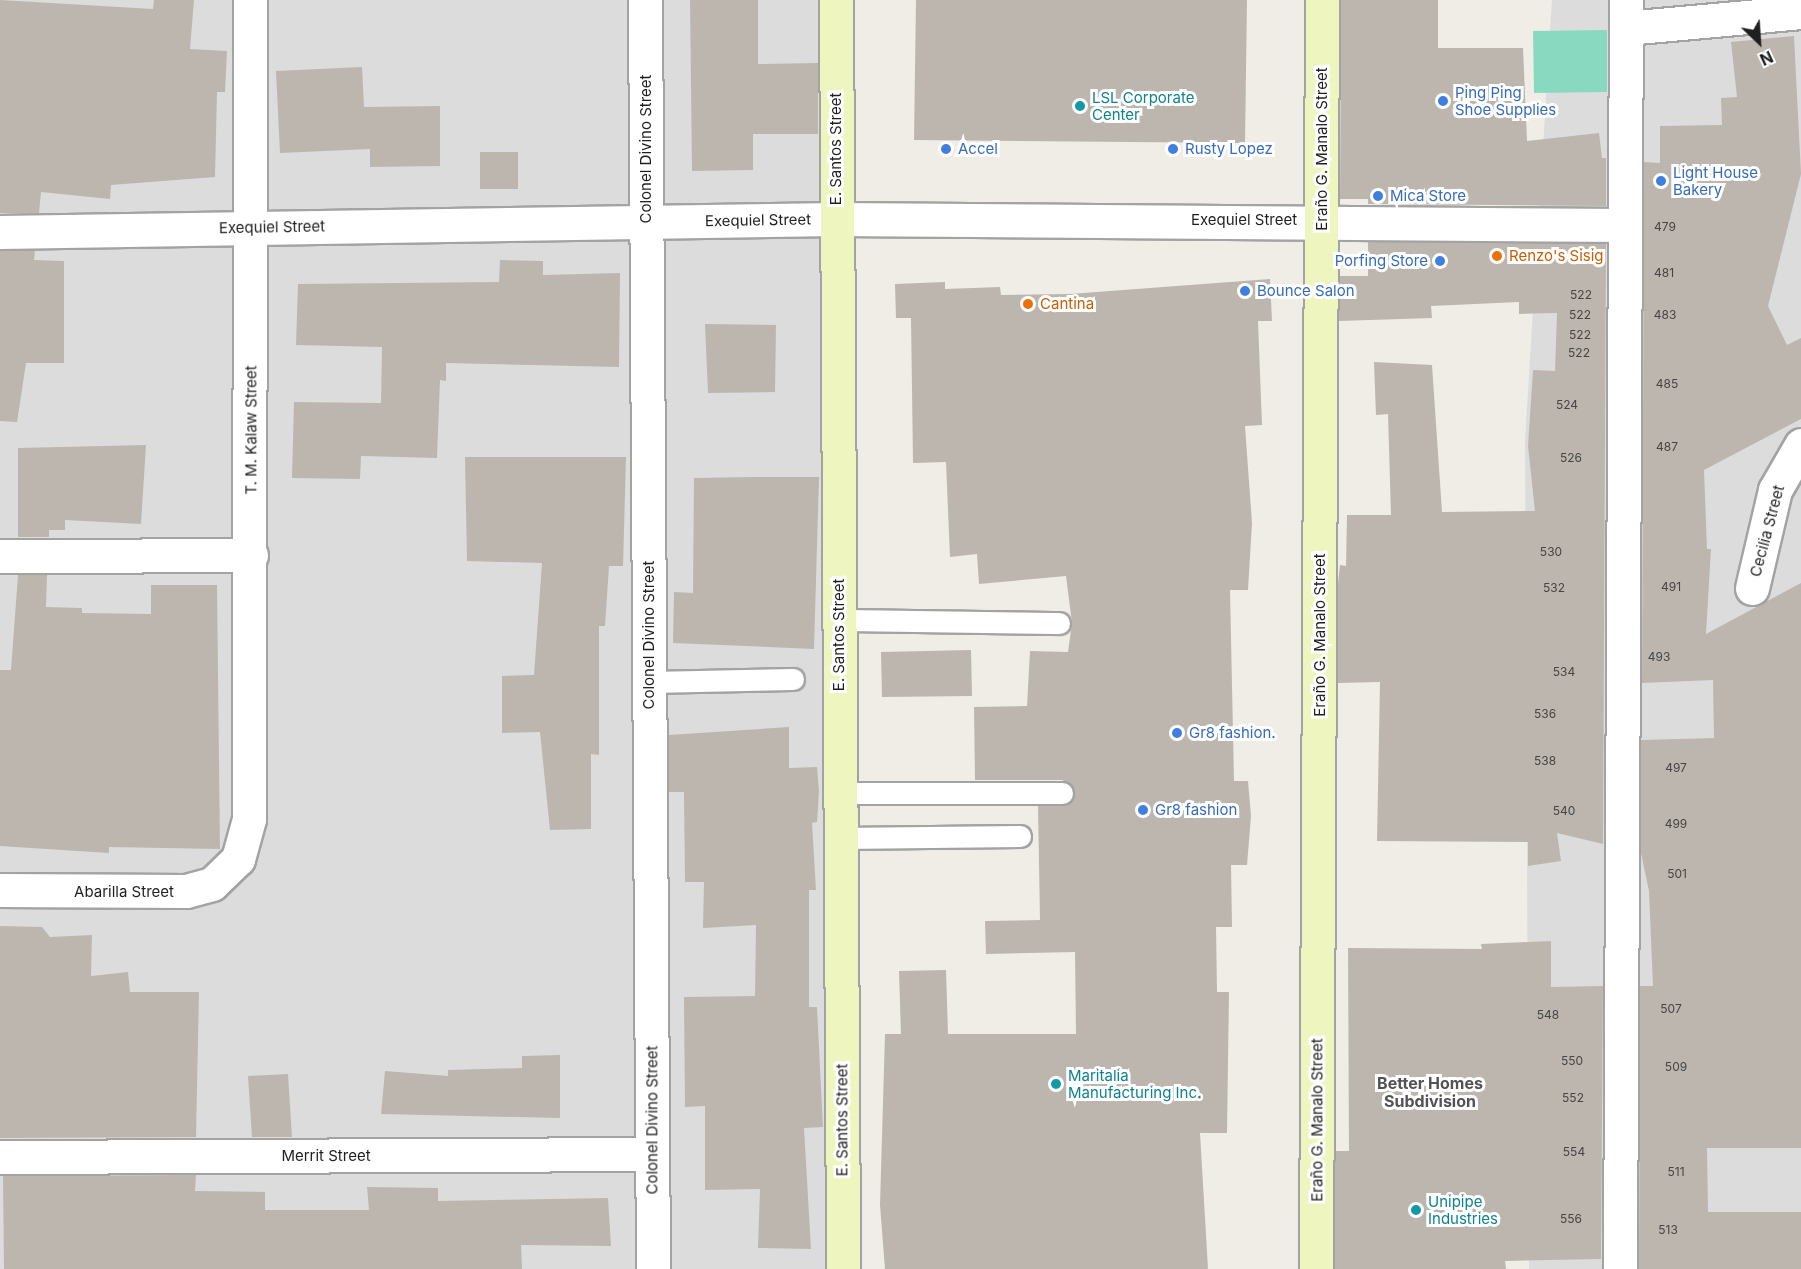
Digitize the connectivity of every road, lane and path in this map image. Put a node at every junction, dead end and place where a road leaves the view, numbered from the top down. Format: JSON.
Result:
{"nodes":[{"id":1,"x":250,"y":0,"type":"edge"},
{"id":2,"x":645,"y":0,"type":"edge"},
{"id":3,"x":836,"y":0,"type":"edge"},
{"id":4,"x":1322,"y":0,"type":"edge"},
{"id":5,"x":1801,"y":12,"type":"edge"},
{"id":6,"x":1626,"y":14,"type":"edge"},
{"id":7,"x":836,"y":219,"type":"junction"},
{"id":8,"x":1323,"y":220,"type":"junction"},
{"id":9,"x":646,"y":221,"type":"junction"},
{"id":10,"x":1624,"y":225,"type":"junction"},
{"id":11,"x":251,"y":227,"type":"junction"},
{"id":12,"x":0,"y":231,"type":"edge"},
{"id":13,"x":1801,"y":445,"type":"edge"},
{"id":14,"x":251,"y":555,"type":"junction"},
{"id":15,"x":0,"y":556,"type":"edge"},
{"id":16,"x":1752,"y":588,"type":"dead end"},
{"id":17,"x":839,"y":620,"type":"junction"},
{"id":18,"x":1059,"y":623,"type":"dead end"},
{"id":19,"x":793,"y":680,"type":"dead end"},
{"id":20,"x":649,"y":682,"type":"junction"},
{"id":21,"x":840,"y":793,"type":"junction"},
{"id":22,"x":1062,"y":793,"type":"dead end"},
{"id":23,"x":1020,"y":836,"type":"dead end"},
{"id":24,"x":840,"y":838,"type":"junction"},
{"id":25,"x":238,"y":859,"type":"joint"},
{"id":26,"x":0,"y":890,"type":"edge"},
{"id":27,"x":652,"y":1155,"type":"junction"},
{"id":28,"x":0,"y":1157,"type":"edge"},
{"id":29,"x":653,"y":1269,"type":"edge"},
{"id":30,"x":843,"y":1269,"type":"edge"},
{"id":31,"x":1316,"y":1269,"type":"edge"},
{"id":32,"x":1620,"y":1269,"type":"edge"}],
"edges":[{"from":1,"to":11,"type":"street","name":"T. M. Kalaw Street"},
{"from":2,"to":9,"type":"street","name":"Colonel Divino Street"},
{"from":3,"to":7,"type":"street","name":"E. Santos Street"},
{"from":4,"to":8,"type":"street","name":"Eraño G. Manalo Street"},
{"from":5,"to":6,"type":"street"},
{"from":6,"to":10,"type":"street"},
{"from":7,"to":8,"type":"street","name":"Exequiel Street"},
{"from":7,"to":9,"type":"street","name":"Exequiel Street"},
{"from":7,"to":17,"type":"street","name":"E. Santos Street"},
{"from":8,"to":10,"type":"street","name":"Exequiel Street"},
{"from":8,"to":31,"type":"street","name":"Eraño G. Manalo Street"},
{"from":9,"to":11,"type":"street","name":"Exequiel Street"},
{"from":9,"to":20,"type":"street","name":"Colonel Divino Street"},
{"from":10,"to":32,"type":"street"},
{"from":11,"to":12,"type":"street","name":"Exequiel Street"},
{"from":11,"to":14,"type":"street","name":"T. M. Kalaw Street"},
{"from":13,"to":16,"type":"street","name":"Cecilia Street"},
{"from":14,"to":15,"type":"street"},
{"from":14,"to":25,"type":"street","name":"T. M. Kalaw Street"},
{"from":17,"to":18,"type":"lane"},
{"from":17,"to":21,"type":"street","name":"E. Santos Street"},
{"from":19,"to":20,"type":"lane"},
{"from":20,"to":27,"type":"street","name":"Colonel Divino Street"},
{"from":21,"to":22,"type":"lane"},
{"from":21,"to":24,"type":"street","name":"E. Santos Street"},
{"from":23,"to":24,"type":"lane"},
{"from":24,"to":30,"type":"street","name":"E. Santos Street"},
{"from":25,"to":26,"type":"street","name":"Abarilla Street"},
{"from":27,"to":28,"type":"street","name":"Merrit Street"},
{"from":27,"to":29,"type":"street","name":"Colonel Divino Street"}]}
